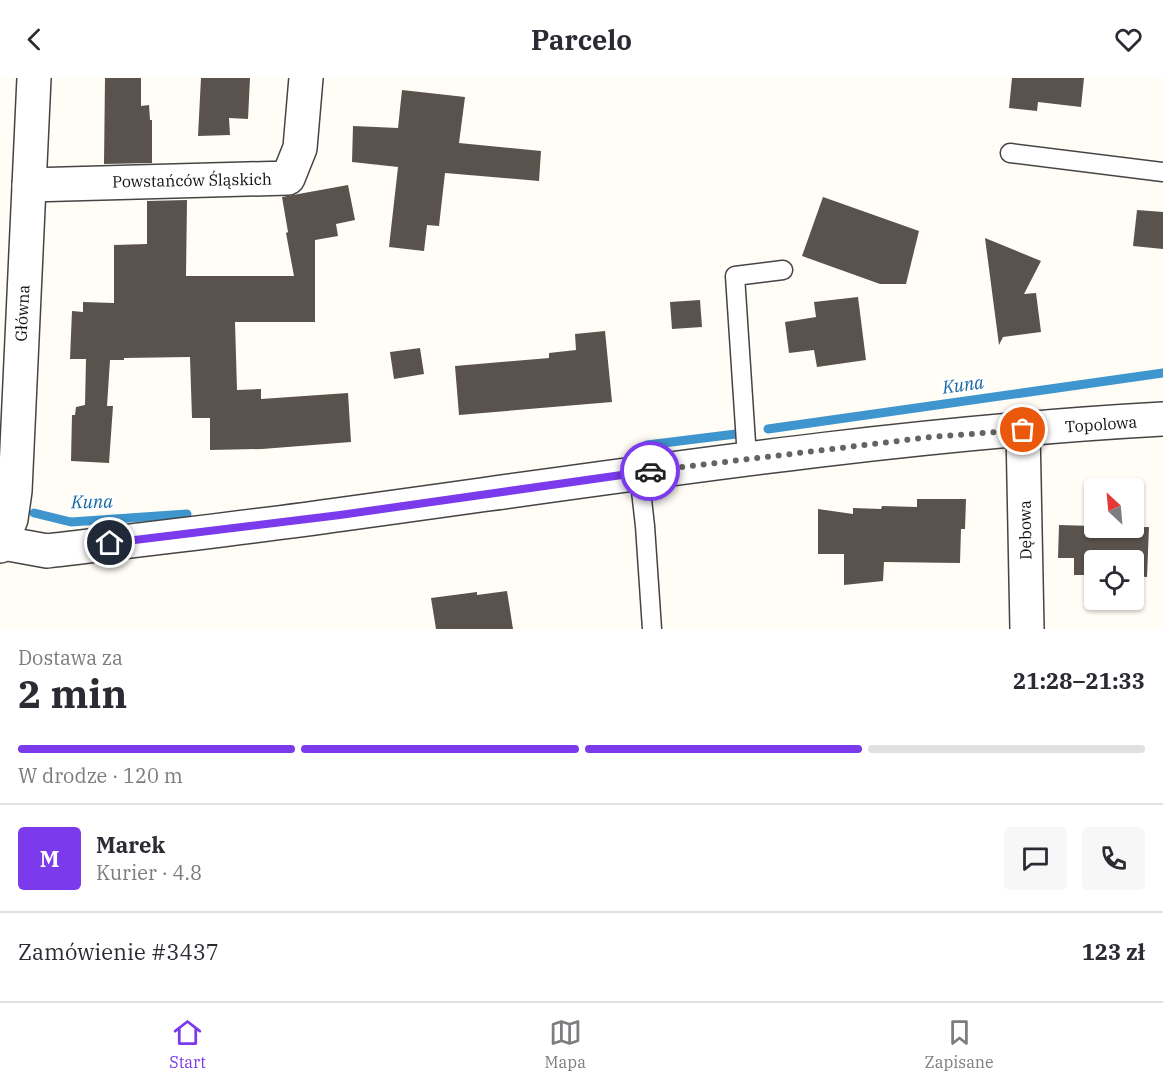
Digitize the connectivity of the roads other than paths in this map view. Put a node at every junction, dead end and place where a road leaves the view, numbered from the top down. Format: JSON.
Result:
{"nodes":[{"id":1,"x":34,"y":78,"type":"edge"},
{"id":2,"x":306,"y":78,"type":"edge"},
{"id":3,"x":1010,"y":153,"type":"dead end"},
{"id":4,"x":1163,"y":172,"type":"edge"},
{"id":5,"x":29,"y":185,"type":"junction"},
{"id":6,"x":783,"y":270,"type":"dead end"},
{"id":7,"x":1163,"y":419,"type":"edge"},
{"id":8,"x":1023,"y":430,"type":"junction"},
{"id":9,"x":747,"y":458,"type":"junction"},
{"id":10,"x":639,"y":473,"type":"junction"},
{"id":11,"x":1,"y":545,"type":"edge"},
{"id":12,"x":652,"y":629,"type":"edge"},
{"id":13,"x":1027,"y":629,"type":"edge"}],
"edges":[{"from":1,"to":5,"type":"street","name":"Główna"},
{"from":2,"to":5,"type":"street","name":"Powstańców Śląskich"},
{"from":3,"to":4,"type":"lane"},
{"from":5,"to":11,"type":"street","name":"Główna"},
{"from":6,"to":9,"type":"lane"},
{"from":7,"to":8,"type":"street","name":"Topolowa"},
{"from":8,"to":9,"type":"street","name":"Topolowa"},
{"from":8,"to":13,"type":"street","name":"Dębowa"},
{"from":9,"to":10,"type":"street","name":"Topolowa"},
{"from":10,"to":11,"type":"street","name":"Topolowa"},
{"from":10,"to":12,"type":"lane"}]}
